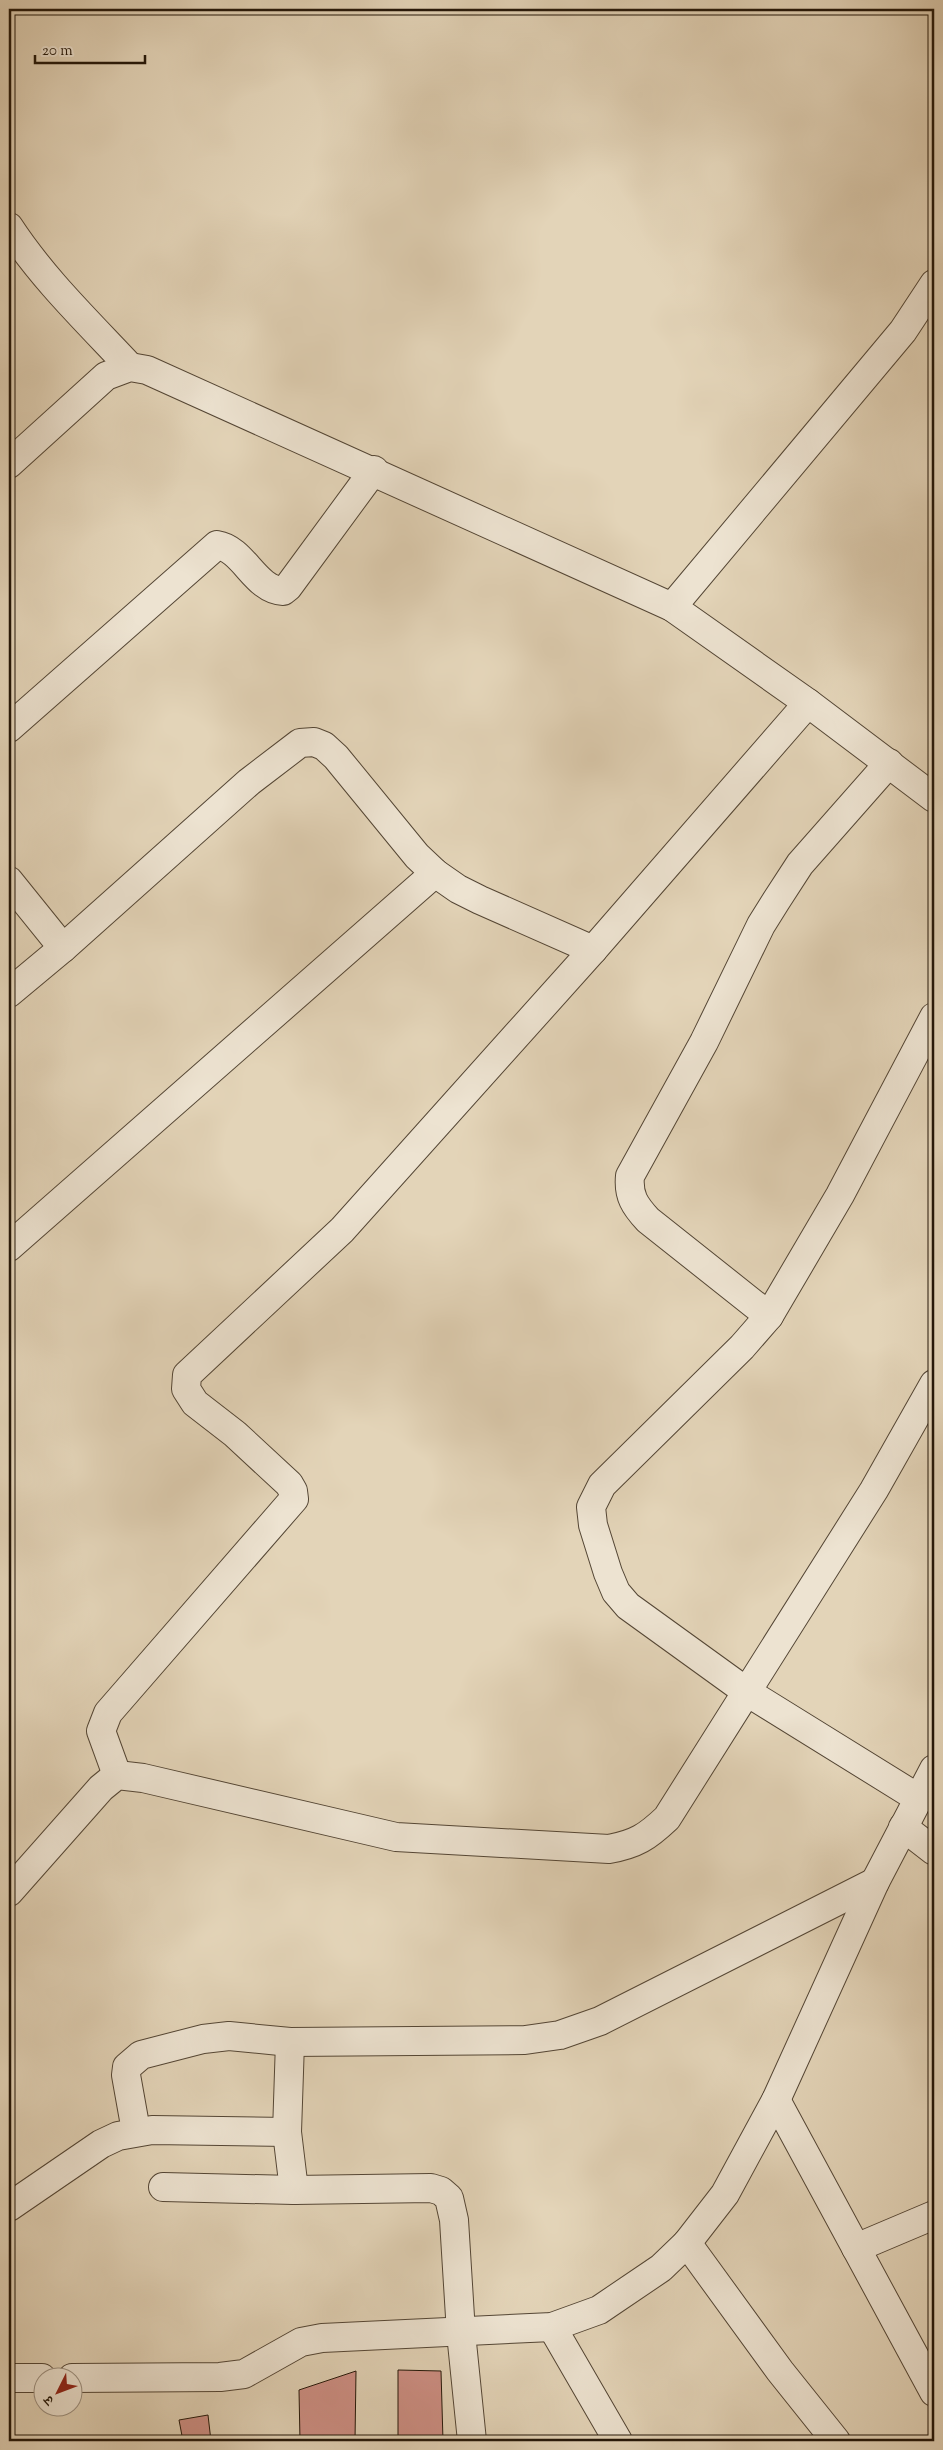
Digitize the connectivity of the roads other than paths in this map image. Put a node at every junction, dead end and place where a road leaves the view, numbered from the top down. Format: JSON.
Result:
{"nodes":[{"id":1,"x":9,"y":227,"type":"edge"},
{"id":2,"x":934,"y":284,"type":"edge"},
{"id":3,"x":130,"y":367,"type":"junction"},
{"id":4,"x":9,"y":464,"type":"edge"},
{"id":5,"x":374,"y":470,"type":"junction"},
{"id":6,"x":672,"y":607,"type":"junction"},
{"id":7,"x":808,"y":703,"type":"junction"},
{"id":8,"x":9,"y":728,"type":"edge"},
{"id":9,"x":889,"y":762,"type":"junction"},
{"id":10,"x":934,"y":798,"type":"edge"},
{"id":11,"x":435,"y":874,"type":"junction"},
{"id":12,"x":9,"y":881,"type":"edge"},
{"id":13,"x":63,"y":948,"type":"junction"},
{"id":14,"x":593,"y":950,"type":"junction"},
{"id":15,"x":9,"y":993,"type":"edge"},
{"id":16,"x":934,"y":1017,"type":"edge"},
{"id":17,"x":9,"y":1247,"type":"edge"},
{"id":18,"x":769,"y":1316,"type":"junction"},
{"id":19,"x":934,"y":1384,"type":"edge"},
{"id":20,"x":747,"y":1692,"type":"junction"},
{"id":21,"x":934,"y":1769,"type":"edge"},
{"id":22,"x":117,"y":1775,"type":"junction"},
{"id":23,"x":918,"y":1798,"type":"junction"},
{"id":24,"x":903,"y":1827,"type":"junction"},
{"id":25,"x":934,"y":1851,"type":"edge"},
{"id":26,"x":875,"y":1882,"type":"junction"},
{"id":27,"x":9,"y":1892,"type":"edge"},
{"id":28,"x":290,"y":2042,"type":"junction"},
{"id":29,"x":776,"y":2100,"type":"junction"},
{"id":30,"x":136,"y":2132,"type":"junction"},
{"id":31,"x":287,"y":2132,"type":"junction"},
{"id":32,"x":163,"y":2187,"type":"dead end"},
{"id":33,"x":294,"y":2190,"type":"junction"},
{"id":34,"x":9,"y":2207,"type":"edge"},
{"id":35,"x":934,"y":2216,"type":"edge"},
{"id":36,"x":687,"y":2243,"type":"junction"},
{"id":37,"x":856,"y":2248,"type":"junction"},
{"id":38,"x":552,"y":2327,"type":"junction"},
{"id":39,"x":461,"y":2333,"type":"junction"},
{"id":40,"x":9,"y":2378,"type":"edge"},
{"id":41,"x":32,"y":2378,"type":"edge"},
{"id":42,"x":82,"y":2378,"type":"edge"},
{"id":43,"x":934,"y":2392,"type":"edge"},
{"id":44,"x":472,"y":2441,"type":"edge"},
{"id":45,"x":618,"y":2441,"type":"edge"},
{"id":46,"x":836,"y":2441,"type":"edge"}],
"edges":[{"from":1,"to":3,"type":"street"},
{"from":2,"to":6,"type":"street"},
{"from":3,"to":4,"type":"street"},
{"from":3,"to":5,"type":"street"},
{"from":5,"to":6,"type":"street"},
{"from":5,"to":8,"type":"street"},
{"from":6,"to":7,"type":"street"},
{"from":7,"to":9,"type":"street"},
{"from":7,"to":14,"type":"street"},
{"from":9,"to":10,"type":"street"},
{"from":9,"to":18,"type":"street"},
{"from":11,"to":13,"type":"street"},
{"from":11,"to":14,"type":"street"},
{"from":11,"to":17,"type":"street"},
{"from":12,"to":13,"type":"street"},
{"from":13,"to":15,"type":"street"},
{"from":14,"to":22,"type":"street"},
{"from":16,"to":18,"type":"street"},
{"from":18,"to":20,"type":"street"},
{"from":19,"to":20,"type":"street"},
{"from":20,"to":22,"type":"street"},
{"from":20,"to":23,"type":"street"},
{"from":21,"to":23,"type":"street"},
{"from":22,"to":27,"type":"street"},
{"from":23,"to":24,"type":"street"},
{"from":24,"to":25,"type":"street"},
{"from":24,"to":26,"type":"street"},
{"from":26,"to":28,"type":"street"},
{"from":26,"to":29,"type":"street"},
{"from":28,"to":30,"type":"street"},
{"from":28,"to":31,"type":"street"},
{"from":29,"to":36,"type":"street"},
{"from":29,"to":37,"type":"street"},
{"from":30,"to":31,"type":"street"},
{"from":30,"to":34,"type":"street"},
{"from":31,"to":33,"type":"street"},
{"from":32,"to":33,"type":"street"},
{"from":33,"to":39,"type":"street"},
{"from":35,"to":37,"type":"street"},
{"from":36,"to":38,"type":"street"},
{"from":36,"to":46,"type":"street"},
{"from":37,"to":43,"type":"street"},
{"from":38,"to":39,"type":"street"},
{"from":38,"to":45,"type":"street"},
{"from":39,"to":42,"type":"street"},
{"from":39,"to":44,"type":"street"},
{"from":40,"to":41,"type":"street"}]}
